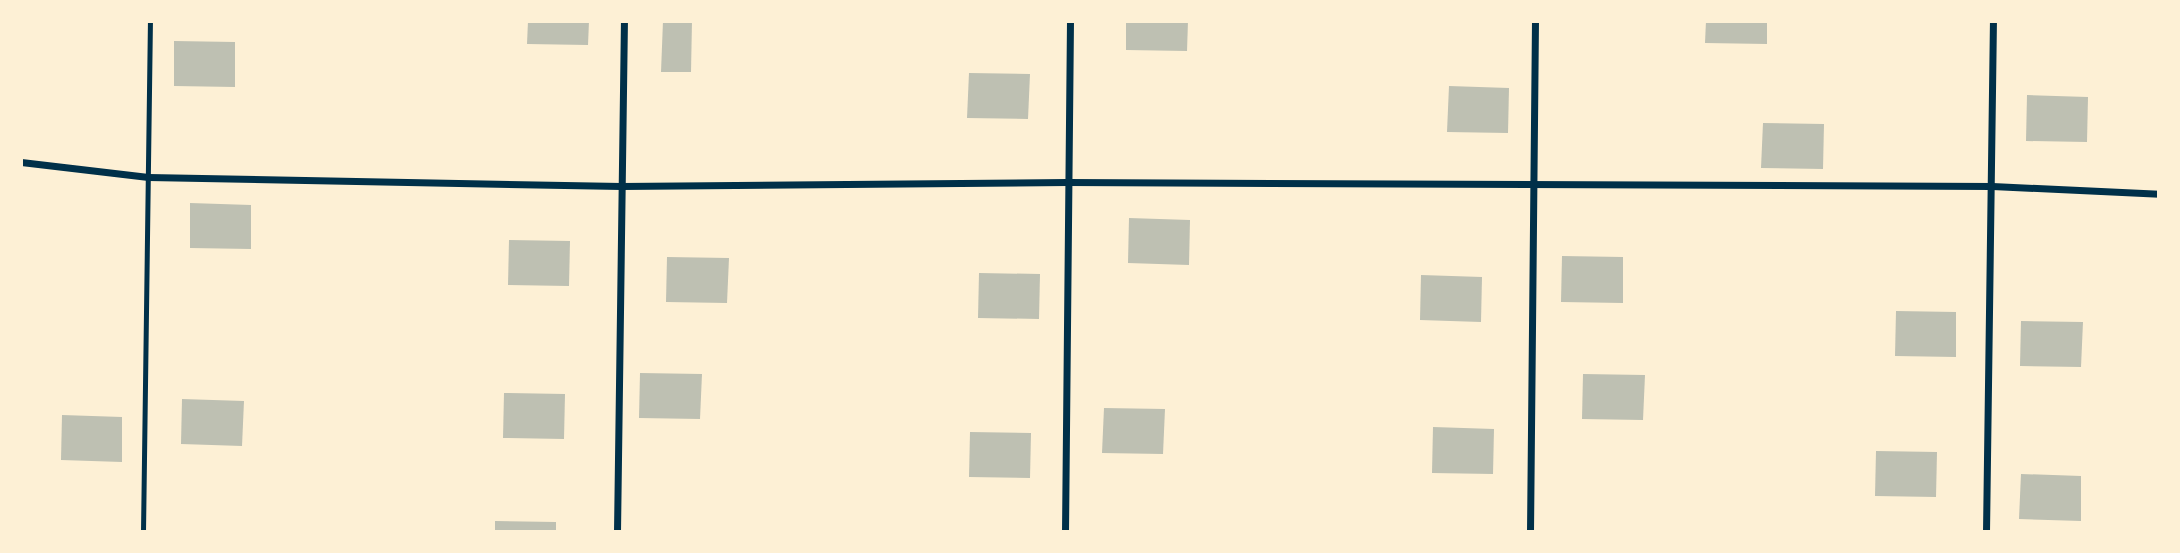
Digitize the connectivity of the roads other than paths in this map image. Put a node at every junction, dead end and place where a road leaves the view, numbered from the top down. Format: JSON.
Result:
{"nodes":[{"id":1,"x":150,"y":21,"type":"edge"},
{"id":2,"x":624,"y":21,"type":"edge"},
{"id":3,"x":1070,"y":21,"type":"edge"},
{"id":4,"x":1535,"y":21,"type":"edge"},
{"id":5,"x":1993,"y":21,"type":"edge"},
{"id":6,"x":21,"y":162,"type":"edge"},
{"id":7,"x":148,"y":177,"type":"junction"},
{"id":8,"x":1067,"y":182,"type":"junction"},
{"id":9,"x":1533,"y":185,"type":"junction"},
{"id":10,"x":621,"y":186,"type":"junction"},
{"id":11,"x":1992,"y":186,"type":"junction"},
{"id":12,"x":2159,"y":194,"type":"edge"},
{"id":13,"x":143,"y":532,"type":"edge"},
{"id":14,"x":617,"y":532,"type":"edge"},
{"id":15,"x":1065,"y":532,"type":"edge"},
{"id":16,"x":1530,"y":532,"type":"edge"},
{"id":17,"x":1986,"y":532,"type":"edge"}],
"edges":[{"from":1,"to":7,"type":"lane"},
{"from":2,"to":10,"type":"street"},
{"from":3,"to":8,"type":"street"},
{"from":4,"to":9,"type":"street"},
{"from":5,"to":11,"type":"street"},
{"from":6,"to":7,"type":"street"},
{"from":7,"to":10,"type":"street"},
{"from":7,"to":13,"type":"lane"},
{"from":8,"to":9,"type":"street"},
{"from":8,"to":10,"type":"street"},
{"from":8,"to":15,"type":"street"},
{"from":9,"to":11,"type":"street"},
{"from":9,"to":16,"type":"street"},
{"from":10,"to":14,"type":"street"},
{"from":11,"to":12,"type":"street"},
{"from":11,"to":17,"type":"street"}]}
